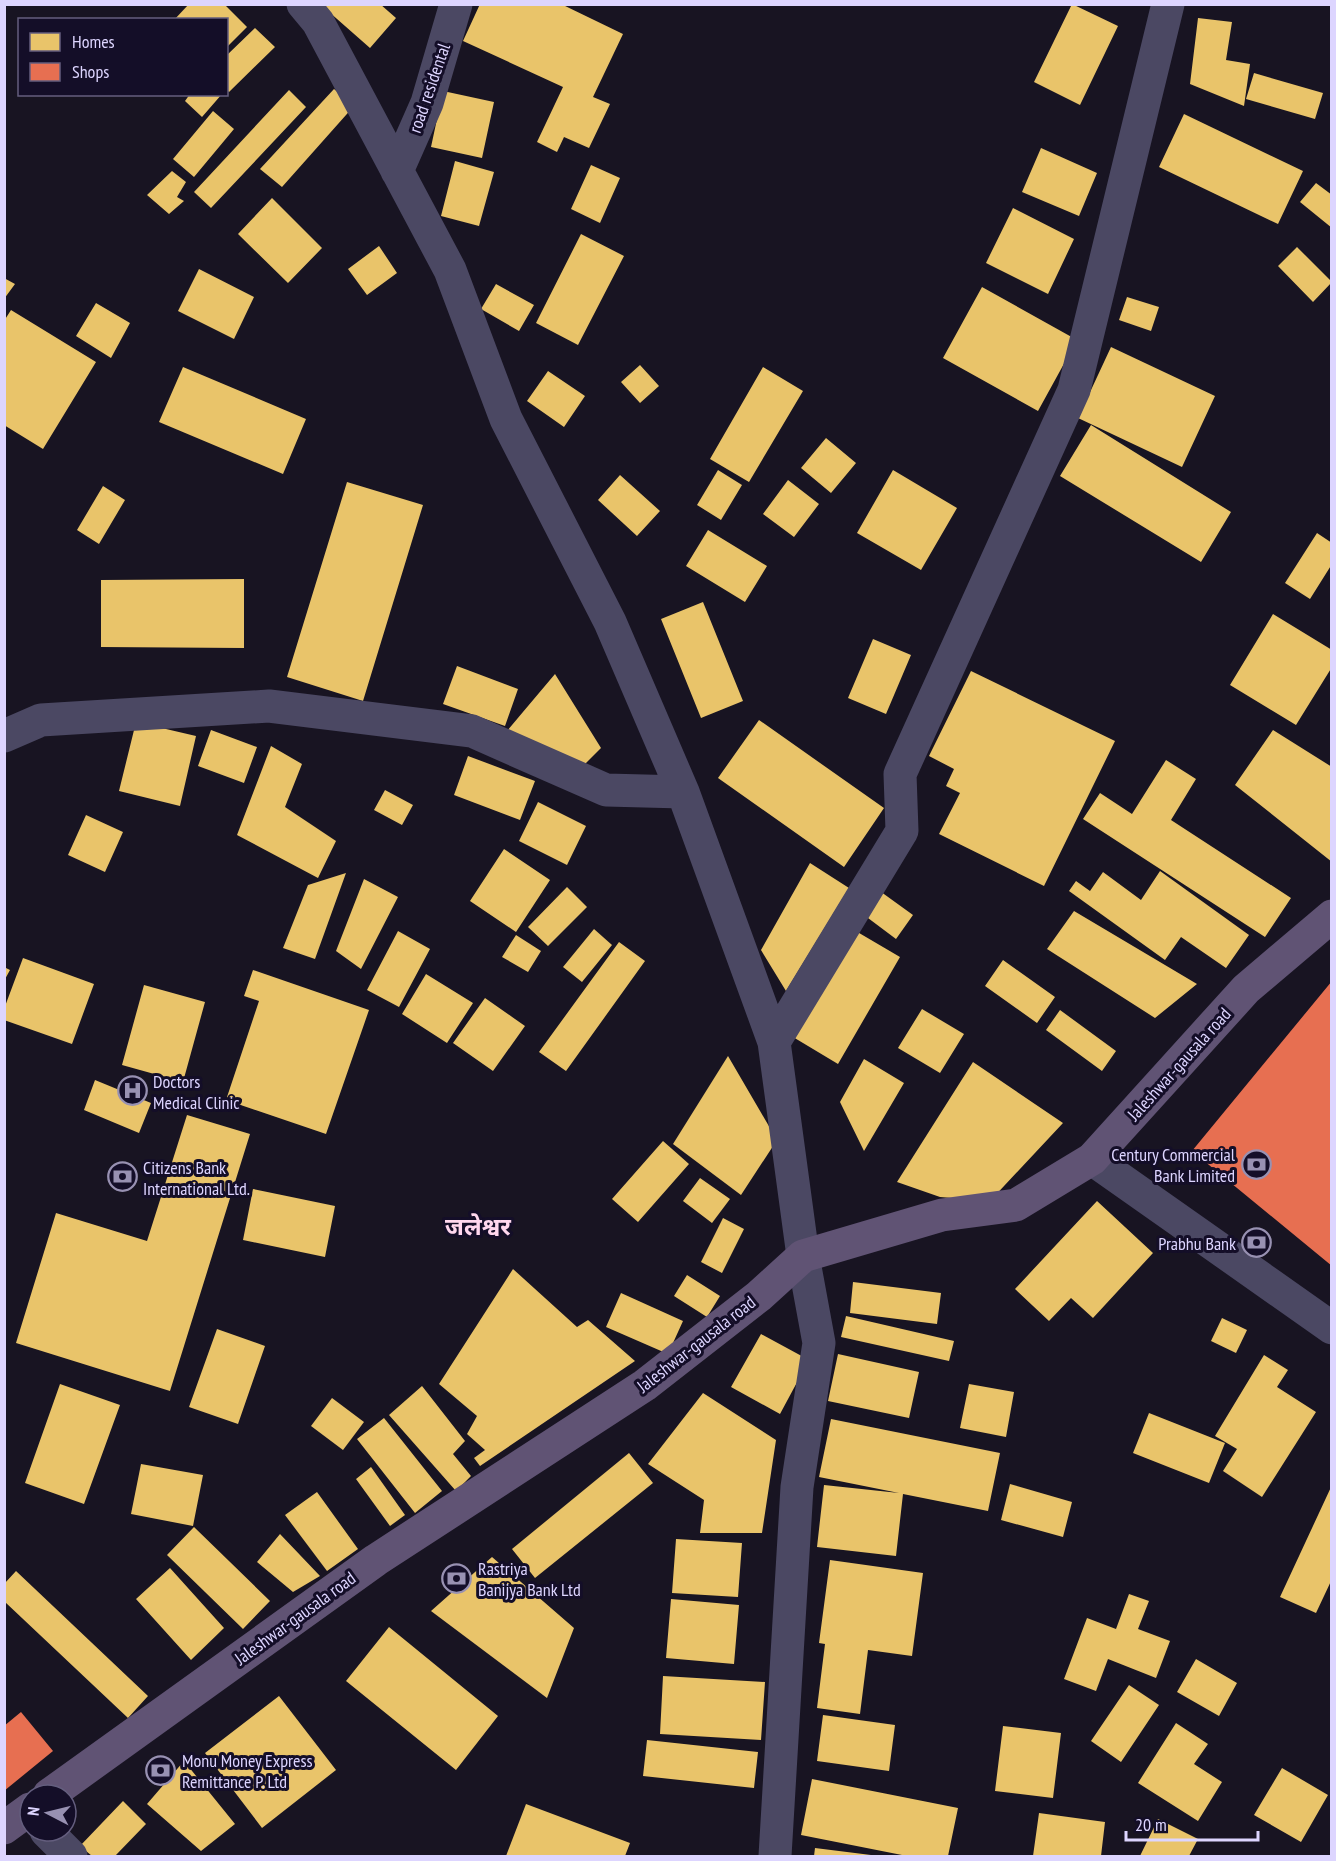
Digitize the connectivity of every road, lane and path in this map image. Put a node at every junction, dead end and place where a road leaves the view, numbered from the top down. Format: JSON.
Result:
{"nodes":[{"id":1,"x":303,"y":4,"type":"edge"},
{"id":2,"x":456,"y":4,"type":"edge"},
{"id":3,"x":1168,"y":4,"type":"edge"},
{"id":4,"x":398,"y":171,"type":"junction"},
{"id":5,"x":4,"y":736,"type":"edge"},
{"id":6,"x":683,"y":792,"type":"junction"},
{"id":7,"x":1332,"y":916,"type":"edge"},
{"id":8,"x":774,"y":1042,"type":"junction"},
{"id":9,"x":1092,"y":1159,"type":"junction"},
{"id":10,"x":803,"y":1256,"type":"junction"},
{"id":11,"x":1332,"y":1328,"type":"edge"},
{"id":12,"x":74,"y":1783,"type":"edge"},
{"id":13,"x":58,"y":1843,"type":"edge"},
{"id":14,"x":71,"y":1857,"type":"edge"},
{"id":15,"x":775,"y":1857,"type":"edge"}],
"edges":[{"from":1,"to":4,"type":"street"},
{"from":2,"to":4,"type":"street","name":"road residental"},
{"from":3,"to":8,"type":"street"},
{"from":4,"to":6,"type":"street"},
{"from":5,"to":6,"type":"street"},
{"from":6,"to":8,"type":"street"},
{"from":7,"to":9,"type":"main road","name":"Jaleshwar-gausala road"},
{"from":8,"to":10,"type":"street"},
{"from":9,"to":10,"type":"main road","name":"Jaleshwar-gausala road"},
{"from":9,"to":11,"type":"street"},
{"from":10,"to":12,"type":"main road","name":"Jaleshwar-gausala road"},
{"from":10,"to":15,"type":"street"},
{"from":13,"to":14,"type":"street"}]}
